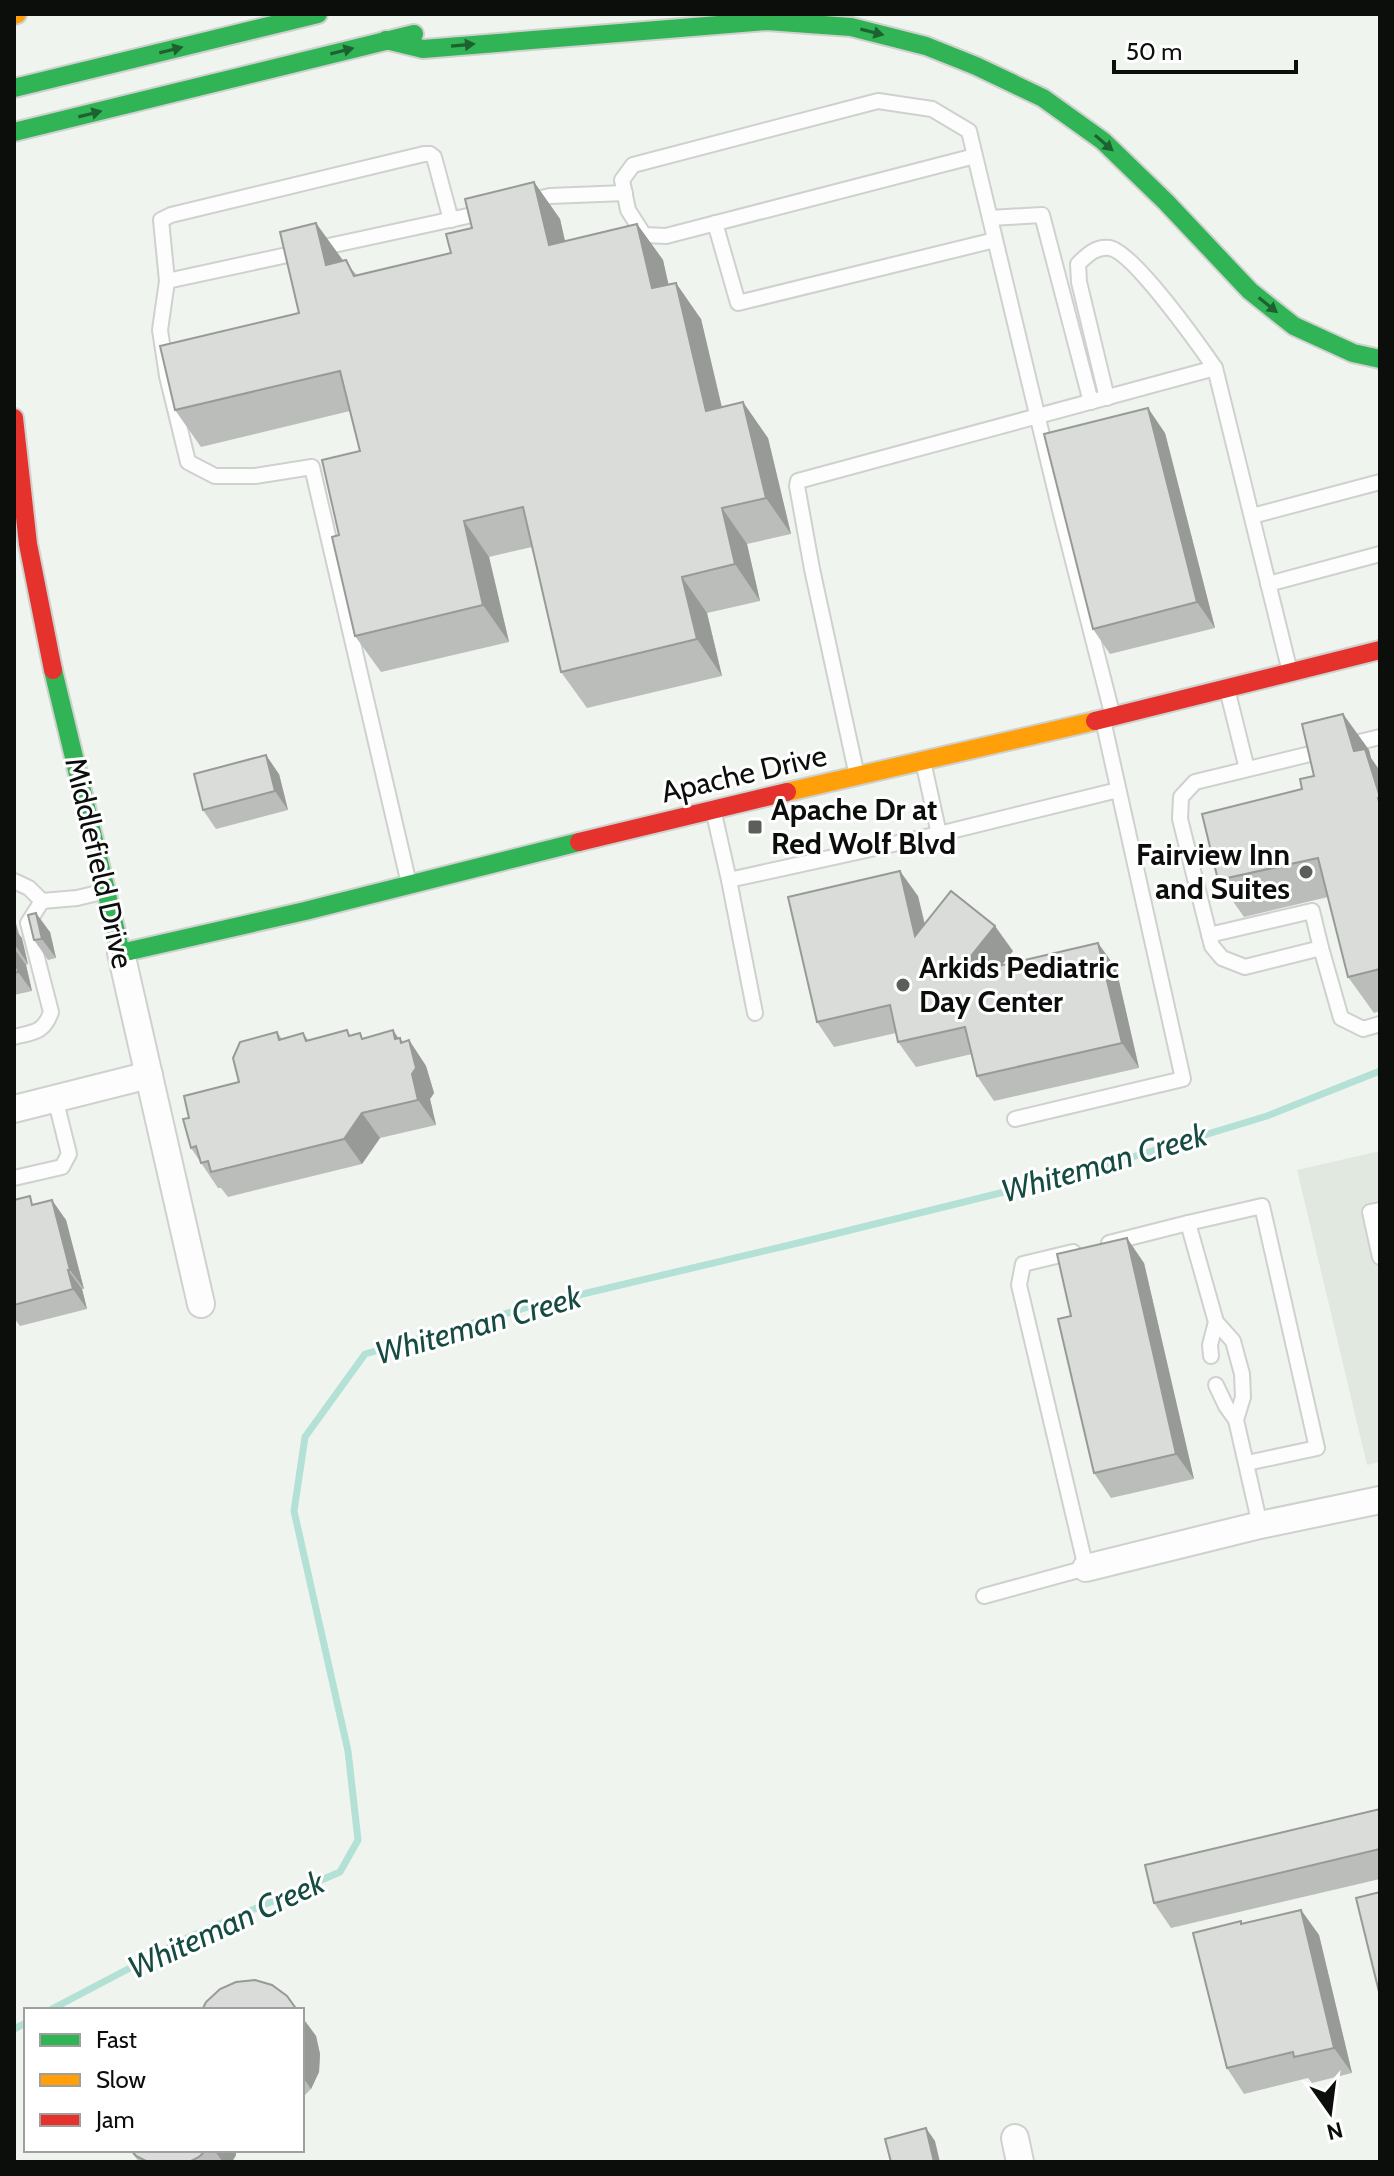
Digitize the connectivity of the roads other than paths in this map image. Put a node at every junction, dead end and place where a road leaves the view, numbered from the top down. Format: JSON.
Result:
{"nodes":[{"id":1,"x":318,"y":14,"type":"edge"},
{"id":2,"x":432,"y":29,"type":"dead end"},
{"id":3,"x":386,"y":40,"type":"junction"},
{"id":4,"x":14,"y":88,"type":"edge"},
{"id":5,"x":14,"y":132,"type":"edge"},
{"id":6,"x":975,"y":156,"type":"junction"},
{"id":7,"x":625,"y":193,"type":"junction"},
{"id":8,"x":990,"y":218,"type":"junction"},
{"id":9,"x":451,"y":220,"type":"junction"},
{"id":10,"x":715,"y":223,"type":"junction"},
{"id":11,"x":995,"y":240,"type":"junction"},
{"id":12,"x":167,"y":281,"type":"junction"},
{"id":13,"x":1380,"y":359,"type":"edge"},
{"id":14,"x":1215,"y":368,"type":"junction"},
{"id":15,"x":1107,"y":398,"type":"junction"},
{"id":16,"x":1091,"y":402,"type":"junction"},
{"id":17,"x":1037,"y":417,"type":"junction"},
{"id":18,"x":14,"y":418,"type":"edge"},
{"id":19,"x":1380,"y":482,"type":"edge"},
{"id":20,"x":1252,"y":516,"type":"junction"},
{"id":21,"x":1380,"y":554,"type":"edge"},
{"id":22,"x":1268,"y":584,"type":"junction"},
{"id":23,"x":1380,"y":650,"type":"edge"},
{"id":24,"x":1290,"y":672,"type":"junction"},
{"id":25,"x":1227,"y":688,"type":"junction"},
{"id":26,"x":1108,"y":718,"type":"junction"},
{"id":27,"x":1380,"y":737,"type":"edge"},
{"id":28,"x":923,"y":761,"type":"junction"},
{"id":29,"x":1247,"y":769,"type":"junction"},
{"id":30,"x":857,"y":776,"type":"junction"},
{"id":31,"x":1118,"y":790,"type":"junction"},
{"id":32,"x":713,"y":809,"type":"junction"},
{"id":33,"x":939,"y":834,"type":"junction"},
{"id":34,"x":729,"y":880,"type":"junction"},
{"id":35,"x":14,"y":881,"type":"edge"},
{"id":36,"x":409,"y":885,"type":"junction"},
{"id":37,"x":106,"y":891,"type":"junction"},
{"id":38,"x":42,"y":901,"type":"junction"},
{"id":39,"x":1209,"y":935,"type":"junction"},
{"id":40,"x":1321,"y":948,"type":"junction"},
{"id":41,"x":121,"y":953,"type":"junction"},
{"id":42,"x":755,"y":1013,"type":"dead end"},
{"id":43,"x":1380,"y":1024,"type":"edge"},
{"id":44,"x":14,"y":1037,"type":"edge"},
{"id":45,"x":149,"y":1075,"type":"junction"},
{"id":46,"x":55,"y":1098,"type":"junction"},
{"id":47,"x":14,"y":1109,"type":"edge"},
{"id":48,"x":1015,"y":1119,"type":"dead end"},
{"id":49,"x":14,"y":1178,"type":"edge"},
{"id":50,"x":1380,"y":1210,"type":"edge"},
{"id":51,"x":1188,"y":1223,"type":"junction"},
{"id":52,"x":1380,"y":1257,"type":"edge"},
{"id":53,"x":201,"y":1304,"type":"dead end"},
{"id":54,"x":1216,"y":1322,"type":"junction"},
{"id":55,"x":1211,"y":1356,"type":"dead end"},
{"id":56,"x":1216,"y":1385,"type":"dead end"},
{"id":57,"x":1236,"y":1420,"type":"junction"},
{"id":58,"x":1247,"y":1463,"type":"junction"},
{"id":59,"x":1380,"y":1500,"type":"edge"},
{"id":60,"x":1260,"y":1525,"type":"junction"},
{"id":61,"x":1086,"y":1568,"type":"junction"},
{"id":62,"x":984,"y":1596,"type":"dead end"}],
"edges":[{"from":4,"to":1,"type":"main road","one_way":true},
{"from":2,"to":3,"type":"main road"},
{"from":5,"to":3,"type":"main road","one_way":true},
{"from":3,"to":13,"type":"main road","one_way":true},
{"from":6,"to":7,"type":"lane"},
{"from":6,"to":8,"type":"lane"},
{"from":6,"to":10,"type":"lane"},
{"from":7,"to":9,"type":"lane"},
{"from":7,"to":10,"type":"lane"},
{"from":8,"to":11,"type":"lane"},
{"from":8,"to":16,"type":"lane"},
{"from":9,"to":12,"type":"lane"},
{"from":9,"to":12,"type":"lane"},
{"from":10,"to":11,"type":"lane"},
{"from":11,"to":17,"type":"lane"},
{"from":12,"to":36,"type":"lane"},
{"from":14,"to":15,"type":"lane"},
{"from":14,"to":15,"type":"lane"},
{"from":14,"to":20,"type":"lane"},
{"from":15,"to":16,"type":"lane"},
{"from":16,"to":17,"type":"lane"},
{"from":17,"to":26,"type":"lane"},
{"from":17,"to":30,"type":"lane"},
{"from":18,"to":37,"type":"main road","name":"Middlefield Drive"},
{"from":19,"to":20,"type":"lane"},
{"from":20,"to":22,"type":"lane"},
{"from":21,"to":22,"type":"lane"},
{"from":22,"to":24,"type":"lane"},
{"from":23,"to":24,"type":"main road","name":"Apache Drive"},
{"from":24,"to":25,"type":"main road","name":"Apache Drive"},
{"from":25,"to":26,"type":"main road","name":"Apache Drive"},
{"from":25,"to":29,"type":"lane"},
{"from":26,"to":28,"type":"main road","name":"Apache Drive"},
{"from":26,"to":31,"type":"lane"},
{"from":27,"to":29,"type":"lane"},
{"from":28,"to":30,"type":"main road","name":"Apache Drive"},
{"from":28,"to":33,"type":"lane"},
{"from":29,"to":39,"type":"lane"},
{"from":30,"to":32,"type":"main road","name":"Apache Drive"},
{"from":31,"to":33,"type":"lane"},
{"from":31,"to":48,"type":"lane"},
{"from":32,"to":34,"type":"lane"},
{"from":32,"to":36,"type":"main road","name":"Apache Drive"},
{"from":33,"to":34,"type":"lane"},
{"from":34,"to":42,"type":"lane"},
{"from":35,"to":38,"type":"lane"},
{"from":36,"to":41,"type":"main road","name":"Apache Drive"},
{"from":37,"to":38,"type":"lane"},
{"from":37,"to":41,"type":"main road","name":"Middlefield Drive"},
{"from":38,"to":44,"type":"lane"},
{"from":39,"to":40,"type":"lane"},
{"from":39,"to":40,"type":"lane"},
{"from":40,"to":43,"type":"lane"},
{"from":41,"to":45,"type":"street","name":"Middlefield Drive"},
{"from":45,"to":46,"type":"street"},
{"from":45,"to":53,"type":"street","name":"Middlefield Drive"},
{"from":46,"to":47,"type":"street"},
{"from":46,"to":49,"type":"lane"},
{"from":50,"to":52,"type":"lane"},
{"from":51,"to":54,"type":"lane"},
{"from":51,"to":58,"type":"lane"},
{"from":51,"to":61,"type":"lane"},
{"from":54,"to":55,"type":"lane"},
{"from":54,"to":57,"type":"lane"},
{"from":56,"to":57,"type":"lane"},
{"from":57,"to":58,"type":"lane"},
{"from":58,"to":60,"type":"lane"},
{"from":59,"to":60,"type":"street"},
{"from":60,"to":61,"type":"street"},
{"from":61,"to":62,"type":"lane"}]}
